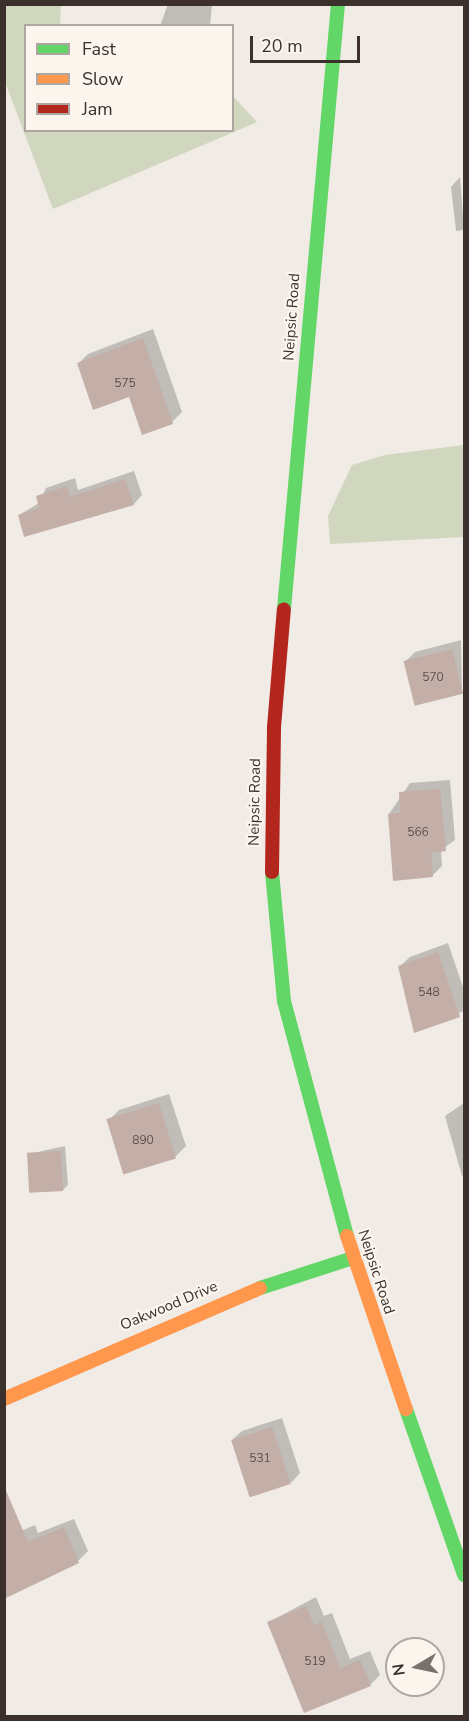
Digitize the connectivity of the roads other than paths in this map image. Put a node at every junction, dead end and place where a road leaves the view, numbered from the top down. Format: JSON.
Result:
{"nodes":[{"id":1,"x":338,"y":4,"type":"edge"},
{"id":2,"x":353,"y":1258,"type":"junction"},
{"id":3,"x":4,"y":1399,"type":"edge"},
{"id":4,"x":465,"y":1575,"type":"edge"}],
"edges":[{"from":1,"to":2,"type":"street","name":"Neipsic Road"},
{"from":2,"to":3,"type":"street","name":"Oakwood Drive"},
{"from":2,"to":4,"type":"street","name":"Neipsic Road"}]}
